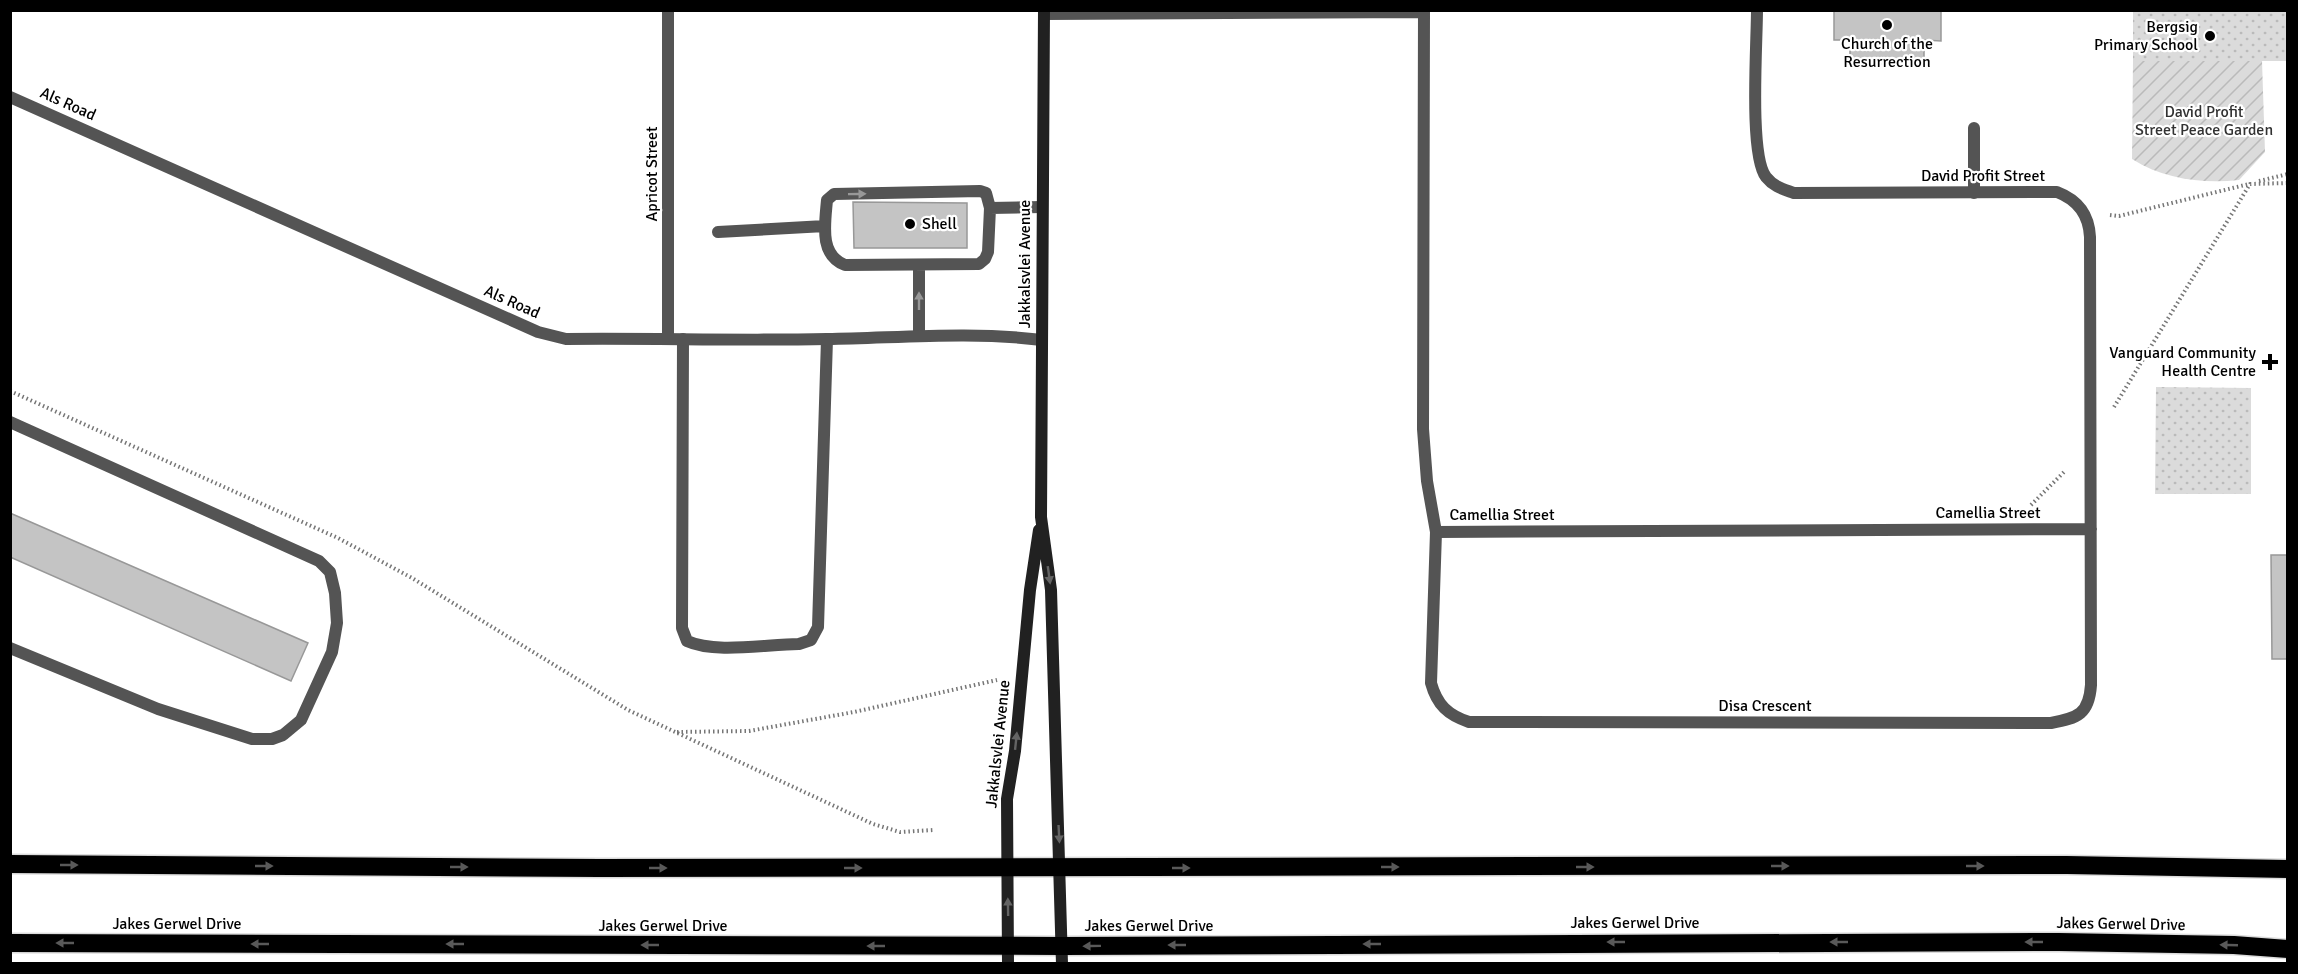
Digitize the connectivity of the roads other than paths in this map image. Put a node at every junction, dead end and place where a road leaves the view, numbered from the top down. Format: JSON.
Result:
{"nodes":[{"id":1,"x":668,"y":10,"type":"edge"},
{"id":2,"x":1757,"y":10,"type":"edge"},
{"id":3,"x":1424,"y":11,"type":"edge"},
{"id":4,"x":1044,"y":12,"type":"edge"},
{"id":5,"x":10,"y":97,"type":"edge"},
{"id":6,"x":1974,"y":128,"type":"dead end"},
{"id":7,"x":1974,"y":193,"type":"junction"},
{"id":8,"x":1042,"y":207,"type":"junction"},
{"id":9,"x":990,"y":208,"type":"junction"},
{"id":10,"x":825,"y":226,"type":"junction"},
{"id":11,"x":718,"y":232,"type":"dead end"},
{"id":12,"x":919,"y":266,"type":"junction"},
{"id":13,"x":920,"y":335,"type":"junction"},
{"id":14,"x":668,"y":338,"type":"junction"},
{"id":15,"x":683,"y":339,"type":"junction"},
{"id":16,"x":827,"y":339,"type":"junction"},
{"id":17,"x":1042,"y":340,"type":"junction"},
{"id":18,"x":10,"y":422,"type":"edge"},
{"id":19,"x":1041,"y":517,"type":"junction"},
{"id":20,"x":2091,"y":529,"type":"junction"},
{"id":21,"x":1436,"y":532,"type":"junction"},
{"id":22,"x":10,"y":648,"type":"edge"},
{"id":23,"x":10,"y":864,"type":"edge"},
{"id":24,"x":1007,"y":867,"type":"junction"},
{"id":25,"x":1061,"y":868,"type":"junction"},
{"id":26,"x":2288,"y":869,"type":"edge"},
{"id":27,"x":10,"y":943,"type":"edge"},
{"id":28,"x":2288,"y":949,"type":"edge"},
{"id":29,"x":1008,"y":955,"type":"edge"},
{"id":30,"x":1062,"y":955,"type":"edge"}],
"edges":[{"from":1,"to":14,"type":"street","name":"Apricot Street"},
{"from":2,"to":7,"type":"street","name":"David Profit Street"},
{"from":3,"to":4,"type":"street"},
{"from":3,"to":21,"type":"street","name":"Camellia Street"},
{"from":4,"to":8,"type":"street","name":"Jakkalsvlei Avenue"},
{"from":5,"to":14,"type":"street","name":"Als Road"},
{"from":6,"to":7,"type":"street"},
{"from":7,"to":20,"type":"street","name":"David Profit Street"},
{"from":8,"to":9,"type":"street"},
{"from":8,"to":17,"type":"street","name":"Jakkalsvlei Avenue"},
{"from":10,"to":9,"type":"street","one_way":true},
{"from":9,"to":12,"type":"street"},
{"from":10,"to":11,"type":"street"},
{"from":10,"to":12,"type":"street"},
{"from":13,"to":12,"type":"street","one_way":true},
{"from":13,"to":16,"type":"street","name":"Als Road"},
{"from":13,"to":17,"type":"street","name":"Als Road"},
{"from":14,"to":15,"type":"street","name":"Als Road"},
{"from":15,"to":16,"type":"street","name":"Als Road"},
{"from":15,"to":16,"type":"street"},
{"from":17,"to":19,"type":"street","name":"Jakkalsvlei Avenue"},
{"from":18,"to":22,"type":"street"},
{"from":24,"to":19,"type":"street","name":"Jakkalsvlei Avenue","one_way":true},
{"from":19,"to":25,"type":"street","name":"Jakkalsvlei Avenue","one_way":true},
{"from":20,"to":21,"type":"street","name":"Camellia Street"},
{"from":20,"to":21,"type":"street","name":"Disa Crescent"},
{"from":23,"to":24,"type":"highway","one_way":true},
{"from":24,"to":25,"type":"highway"},
{"from":29,"to":24,"type":"street","name":"Jakkalsvlei Avenue","one_way":true},
{"from":25,"to":26,"type":"highway","one_way":true},
{"from":25,"to":30,"type":"street","name":"Jakkalsvlei Avenue"},
{"from":29,"to":27,"type":"highway","name":"Jakes Gerwel Drive","one_way":true},
{"from":28,"to":30,"type":"highway","name":"Jakes Gerwel Drive","one_way":true},
{"from":29,"to":30,"type":"highway","name":"Jakes Gerwel Drive"}]}
